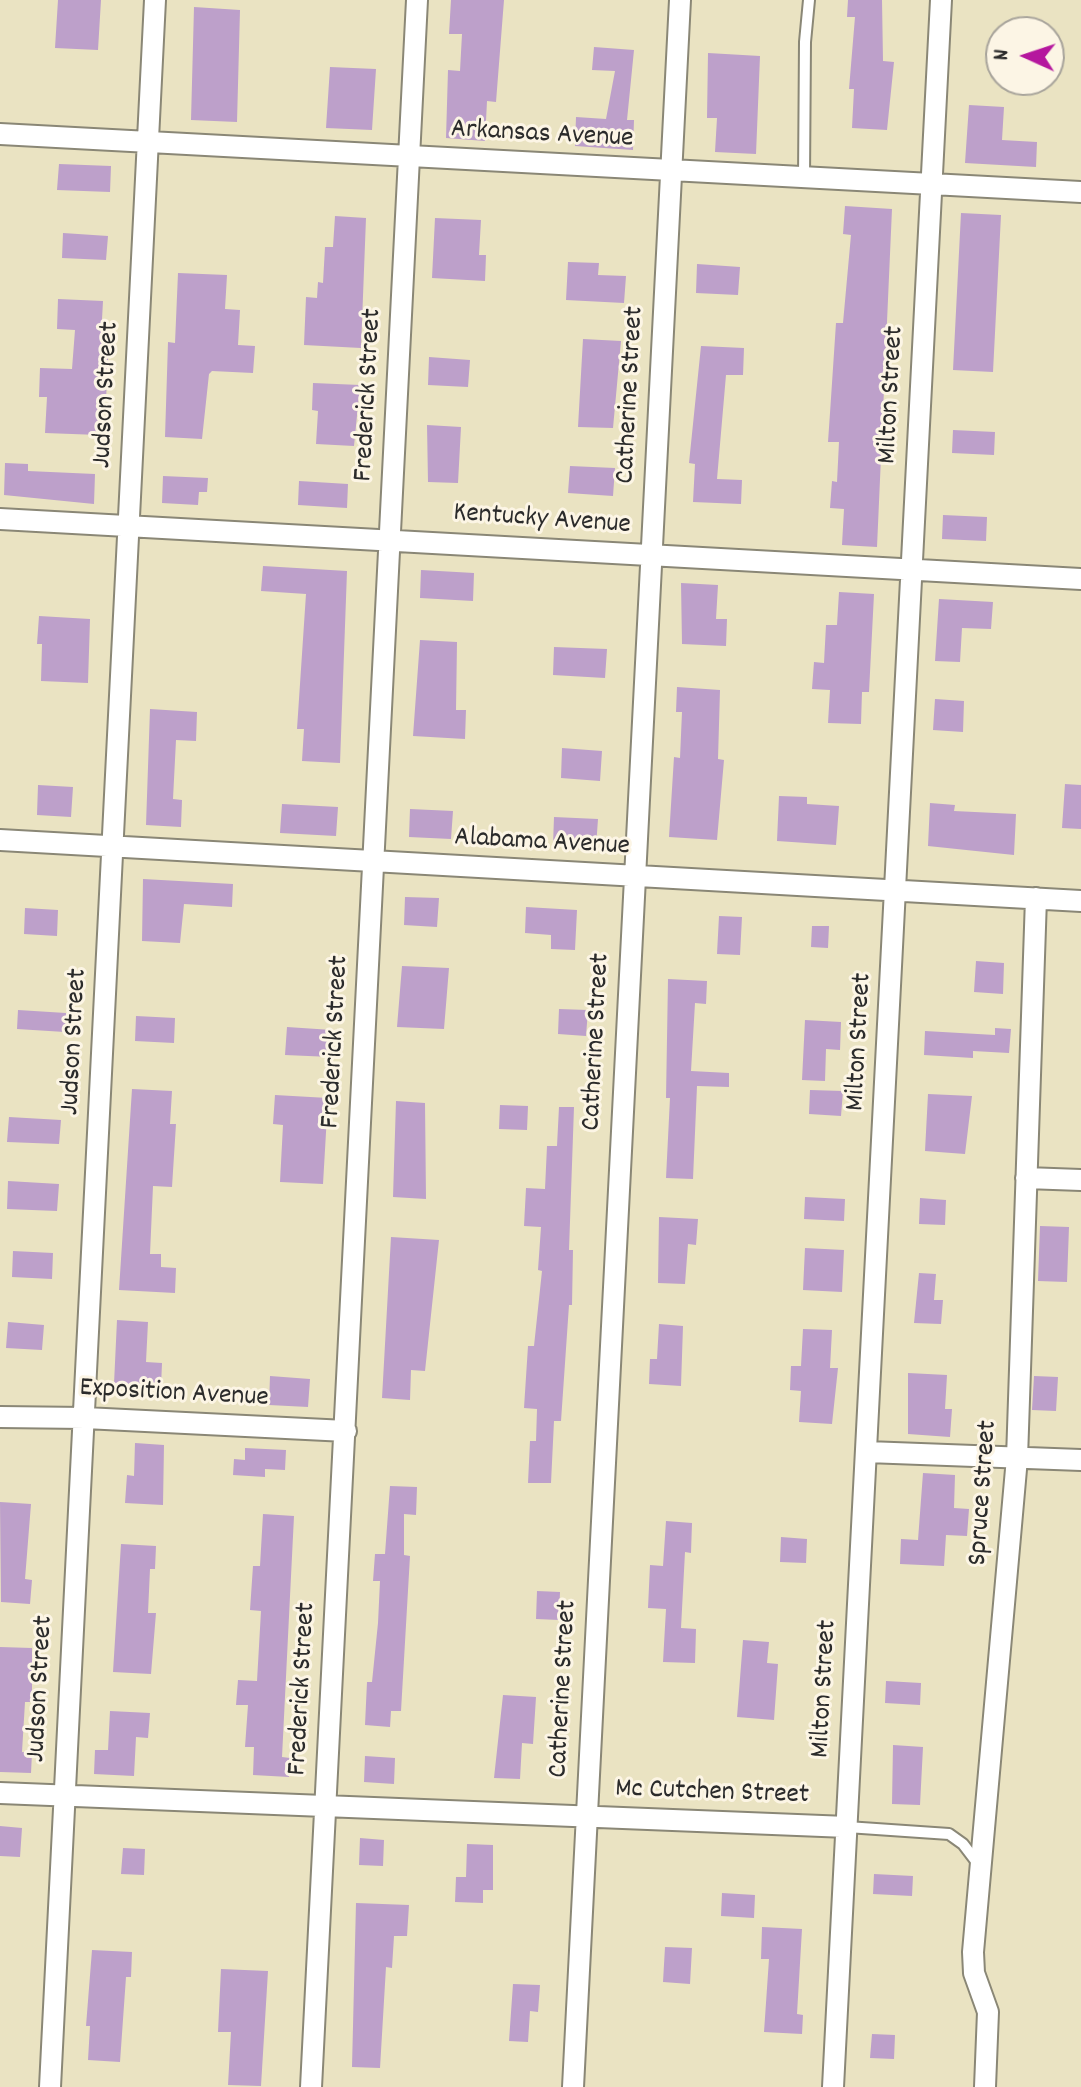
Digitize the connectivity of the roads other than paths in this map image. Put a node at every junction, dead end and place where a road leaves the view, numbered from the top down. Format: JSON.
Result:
{"nodes":[{"id":1,"x":155,"y":0,"type":"edge"},
{"id":2,"x":417,"y":0,"type":"edge"},
{"id":3,"x":680,"y":0,"type":"edge"},
{"id":4,"x":809,"y":0,"type":"edge"},
{"id":5,"x":941,"y":0,"type":"edge"},
{"id":6,"x":0,"y":134,"type":"edge"},
{"id":7,"x":148,"y":142,"type":"junction"},
{"id":8,"x":409,"y":157,"type":"junction"},
{"id":9,"x":671,"y":171,"type":"junction"},
{"id":10,"x":804,"y":178,"type":"junction"},
{"id":11,"x":932,"y":184,"type":"junction"},
{"id":12,"x":1081,"y":192,"type":"edge"},
{"id":13,"x":0,"y":519,"type":"edge"},
{"id":14,"x":130,"y":526,"type":"junction"},
{"id":15,"x":391,"y":539,"type":"junction"},
{"id":16,"x":652,"y":557,"type":"junction"},
{"id":17,"x":913,"y":571,"type":"junction"},
{"id":18,"x":1081,"y":579,"type":"edge"},
{"id":19,"x":0,"y":840,"type":"edge"},
{"id":20,"x":114,"y":845,"type":"junction"},
{"id":21,"x":374,"y":862,"type":"junction"},
{"id":22,"x":635,"y":877,"type":"junction"},
{"id":23,"x":897,"y":890,"type":"junction"},
{"id":24,"x":1036,"y":898,"type":"junction"},
{"id":25,"x":1081,"y":901,"type":"edge"},
{"id":26,"x":1026,"y":1178,"type":"junction"},
{"id":27,"x":1081,"y":1180,"type":"edge"},
{"id":28,"x":0,"y":1417,"type":"edge"},
{"id":29,"x":85,"y":1418,"type":"junction"},
{"id":30,"x":346,"y":1431,"type":"junction"},
{"id":31,"x":867,"y":1452,"type":"junction"},
{"id":32,"x":1017,"y":1458,"type":"junction"},
{"id":33,"x":1081,"y":1460,"type":"edge"},
{"id":34,"x":0,"y":1793,"type":"edge"},
{"id":35,"x":65,"y":1796,"type":"junction"},
{"id":36,"x":326,"y":1807,"type":"junction"},
{"id":37,"x":587,"y":1818,"type":"junction"},
{"id":38,"x":847,"y":1827,"type":"junction"},
{"id":39,"x":980,"y":1867,"type":"junction"},
{"id":40,"x":50,"y":2087,"type":"edge"},
{"id":41,"x":311,"y":2087,"type":"edge"},
{"id":42,"x":573,"y":2087,"type":"edge"},
{"id":43,"x":833,"y":2087,"type":"edge"},
{"id":44,"x":985,"y":2087,"type":"edge"}],
"edges":[{"from":1,"to":7,"type":"street","name":"Judson Street"},
{"from":2,"to":8,"type":"street","name":"Frederick Street"},
{"from":3,"to":9,"type":"street","name":"Catherine Street"},
{"from":4,"to":10,"type":"lane"},
{"from":5,"to":11,"type":"street","name":"Milton Street"},
{"from":6,"to":7,"type":"street","name":"Arkansas Avenue"},
{"from":7,"to":8,"type":"street","name":"Arkansas Avenue"},
{"from":7,"to":14,"type":"street","name":"Judson Street"},
{"from":8,"to":9,"type":"street","name":"Arkansas Avenue"},
{"from":8,"to":15,"type":"street","name":"Frederick Street"},
{"from":9,"to":10,"type":"street","name":"Arkansas Avenue"},
{"from":9,"to":16,"type":"street","name":"Catherine Street"},
{"from":10,"to":11,"type":"street","name":"Arkansas Avenue"},
{"from":11,"to":12,"type":"street","name":"Arkansas Avenue"},
{"from":11,"to":17,"type":"street","name":"Milton Street"},
{"from":13,"to":14,"type":"street","name":"Kentucky Avenue"},
{"from":14,"to":15,"type":"street","name":"Kentucky Avenue"},
{"from":14,"to":20,"type":"street","name":"Judson Street"},
{"from":15,"to":16,"type":"street","name":"Kentucky Avenue"},
{"from":15,"to":21,"type":"street","name":"Frederick Street"},
{"from":16,"to":17,"type":"street","name":"Kentucky Avenue"},
{"from":16,"to":22,"type":"street","name":"Catherine Street"},
{"from":17,"to":18,"type":"street","name":"Kentucky Avenue"},
{"from":17,"to":23,"type":"street","name":"Milton Street"},
{"from":19,"to":20,"type":"street","name":"Alabama Avenue"},
{"from":20,"to":21,"type":"street","name":"Alabama Avenue"},
{"from":20,"to":29,"type":"street","name":"Judson Street"},
{"from":21,"to":22,"type":"street","name":"Alabama Avenue"},
{"from":21,"to":30,"type":"street","name":"Frederick Street"},
{"from":22,"to":23,"type":"street","name":"Alabama Avenue"},
{"from":22,"to":37,"type":"street","name":"Catherine Street"},
{"from":23,"to":24,"type":"street","name":"Alabama Avenue"},
{"from":23,"to":31,"type":"street","name":"Milton Street"},
{"from":24,"to":25,"type":"street","name":"Alabama Avenue"},
{"from":24,"to":26,"type":"street","name":"Spruce Street"},
{"from":26,"to":27,"type":"street"},
{"from":26,"to":32,"type":"street","name":"Spruce Street"},
{"from":28,"to":29,"type":"street","name":"Exposition Avenue"},
{"from":29,"to":30,"type":"street","name":"Exposition Avenue"},
{"from":29,"to":35,"type":"street","name":"Judson Street"},
{"from":30,"to":36,"type":"street","name":"Frederick Street"},
{"from":31,"to":32,"type":"street"},
{"from":31,"to":38,"type":"street","name":"Milton Street"},
{"from":32,"to":33,"type":"street"},
{"from":32,"to":39,"type":"street","name":"Spruce Street"},
{"from":34,"to":35,"type":"street","name":"Mc Cutchen Street"},
{"from":35,"to":36,"type":"street","name":"Mc Cutchen Street"},
{"from":35,"to":40,"type":"street","name":"Judson Street"},
{"from":36,"to":37,"type":"street","name":"Mc Cutchen Street"},
{"from":36,"to":41,"type":"street","name":"Frederick Street"},
{"from":37,"to":38,"type":"street","name":"Mc Cutchen Street"},
{"from":37,"to":42,"type":"street","name":"Catherine Street"},
{"from":38,"to":39,"type":"lane"},
{"from":38,"to":43,"type":"street","name":"Milton Street"},
{"from":39,"to":44,"type":"street","name":"Spruce Street"}]}
